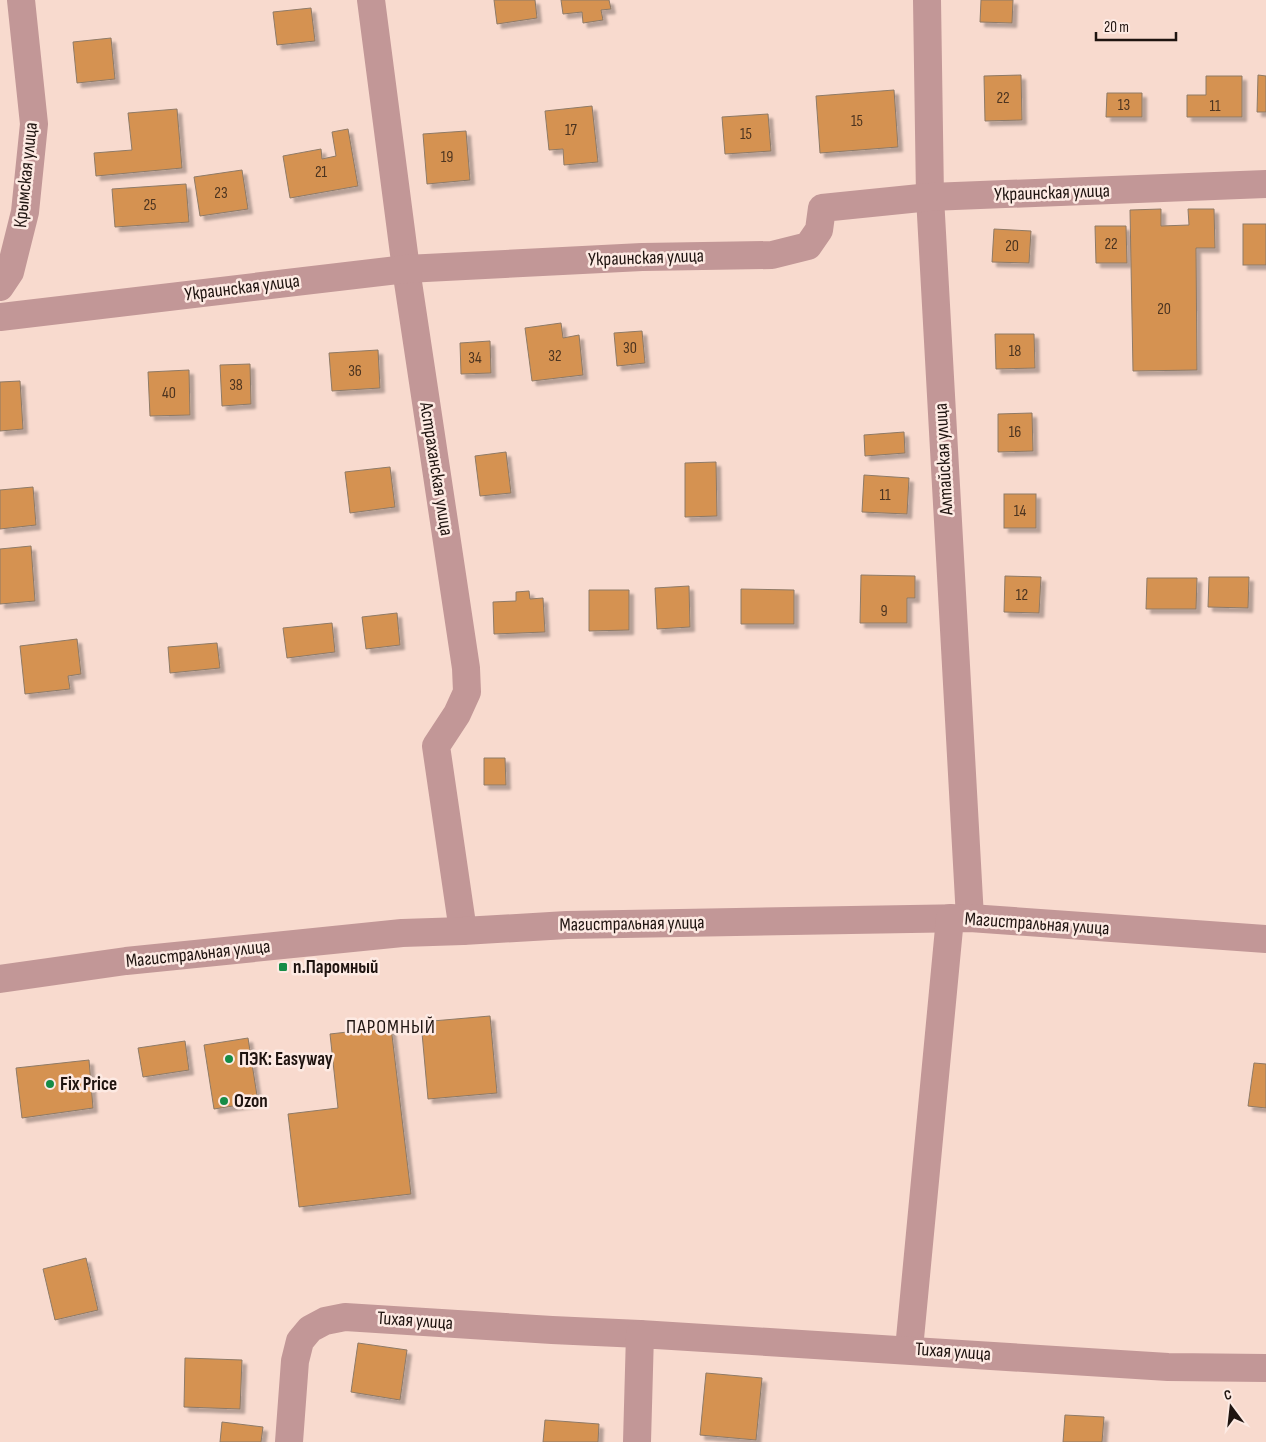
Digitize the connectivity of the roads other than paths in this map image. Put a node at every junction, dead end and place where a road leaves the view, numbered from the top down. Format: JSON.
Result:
{"nodes":[{"id":1,"x":21,"y":0,"type":"edge"},
{"id":2,"x":371,"y":0,"type":"edge"},
{"id":3,"x":927,"y":0,"type":"edge"},
{"id":4,"x":1266,"y":184,"type":"edge"},
{"id":5,"x":930,"y":197,"type":"junction"},
{"id":6,"x":406,"y":269,"type":"junction"},
{"id":7,"x":0,"y":287,"type":"edge"},
{"id":8,"x":0,"y":316,"type":"edge"},
{"id":9,"x":960,"y":918,"type":"junction"},
{"id":10,"x":463,"y":931,"type":"junction"},
{"id":11,"x":1266,"y":939,"type":"edge"},
{"id":12,"x":0,"y":979,"type":"edge"},
{"id":13,"x":640,"y":1334,"type":"junction"},
{"id":14,"x":909,"y":1350,"type":"junction"},
{"id":15,"x":1266,"y":1368,"type":"edge"},
{"id":16,"x":289,"y":1442,"type":"edge"},
{"id":17,"x":637,"y":1442,"type":"edge"}],
"edges":[{"from":1,"to":7,"type":"street","name":"Крымская улица"},
{"from":2,"to":6,"type":"street","name":"Астраханская улица"},
{"from":3,"to":5,"type":"street","name":"Алтайская улица"},
{"from":4,"to":5,"type":"street","name":"Украинская улица"},
{"from":5,"to":6,"type":"street","name":"Украинская улица"},
{"from":5,"to":9,"type":"street","name":"Алтайская улица"},
{"from":6,"to":8,"type":"street","name":"Украинская улица"},
{"from":6,"to":10,"type":"street","name":"Астраханская улица"},
{"from":9,"to":10,"type":"street","name":"Магистральная улица"},
{"from":9,"to":11,"type":"street","name":"Магистральная улица"},
{"from":9,"to":14,"type":"street","name":"Алтайская улица"},
{"from":10,"to":12,"type":"street","name":"Магистральная улица"},
{"from":13,"to":14,"type":"street","name":"Тихая улица"},
{"from":13,"to":16,"type":"street","name":"Тихая улица"},
{"from":13,"to":17,"type":"street"},
{"from":14,"to":15,"type":"street","name":"Тихая улица"}]}
